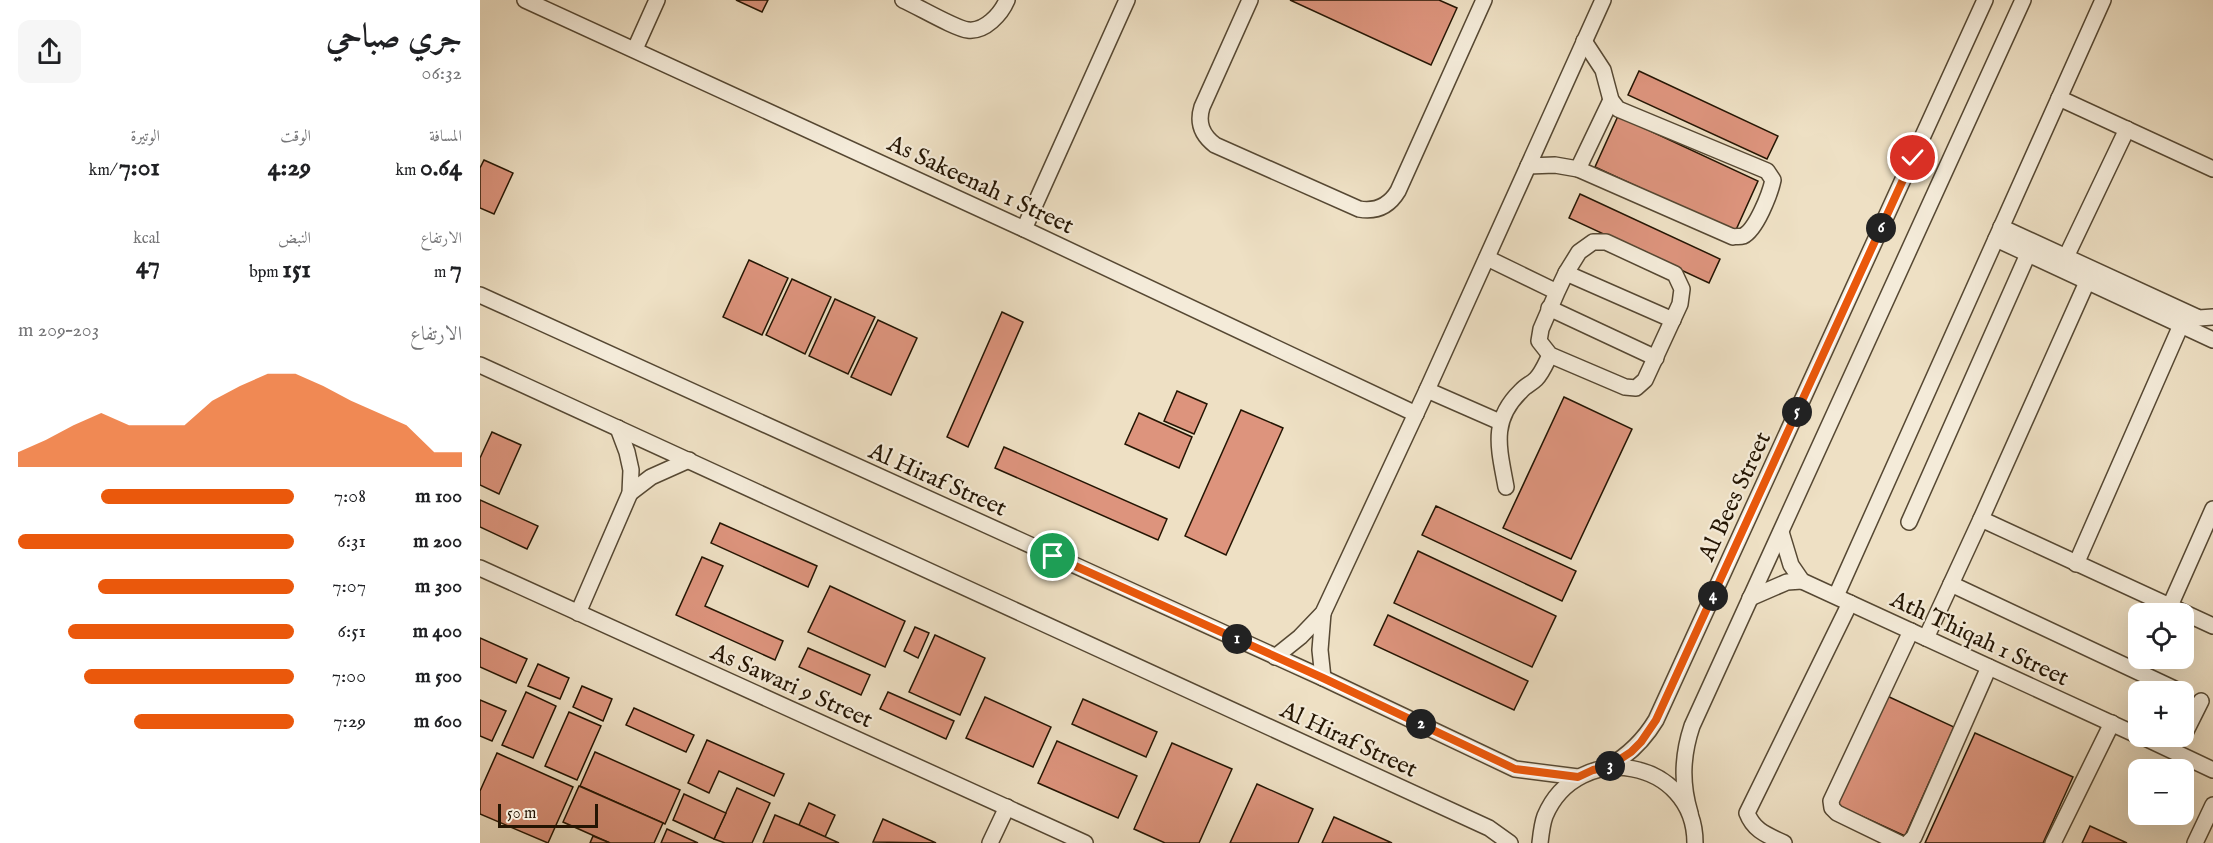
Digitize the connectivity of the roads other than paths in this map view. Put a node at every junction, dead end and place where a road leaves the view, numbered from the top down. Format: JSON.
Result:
{"nodes":[{"id":1,"x":525,"y":0,"type":"edge"},
{"id":2,"x":657,"y":0,"type":"edge"},
{"id":3,"x":903,"y":0,"type":"edge"},
{"id":4,"x":1007,"y":0,"type":"edge"},
{"id":5,"x":1127,"y":0,"type":"edge"},
{"id":6,"x":1250,"y":0,"type":"edge"},
{"id":7,"x":1483,"y":0,"type":"edge"},
{"id":8,"x":1603,"y":0,"type":"edge"},
{"id":9,"x":1985,"y":0,"type":"edge"},
{"id":10,"x":2023,"y":0,"type":"edge"},
{"id":11,"x":2103,"y":0,"type":"edge"},
{"id":12,"x":1584,"y":42,"type":"junction"},
{"id":13,"x":635,"y":50,"type":"junction"},
{"id":14,"x":2059,"y":98,"type":"junction"},
{"id":15,"x":1611,"y":100,"type":"junction"},
{"id":16,"x":2127,"y":129,"type":"junction"},
{"id":17,"x":1528,"y":166,"type":"junction"},
{"id":18,"x":1578,"y":169,"type":"junction"},
{"id":19,"x":2213,"y":169,"type":"edge"},
{"id":20,"x":1024,"y":229,"type":"junction"},
{"id":21,"x":1998,"y":233,"type":"junction"},
{"id":22,"x":2028,"y":255,"type":"junction"},
{"id":23,"x":2066,"y":257,"type":"junction"},
{"id":24,"x":1487,"y":258,"type":"junction"},
{"id":25,"x":1566,"y":273,"type":"junction"},
{"id":26,"x":2087,"y":282,"type":"junction"},
{"id":27,"x":1557,"y":292,"type":"junction"},
{"id":28,"x":480,"y":296,"type":"edge"},
{"id":29,"x":1550,"y":308,"type":"junction"},
{"id":30,"x":2213,"y":317,"type":"edge"},
{"id":31,"x":1673,"y":321,"type":"junction"},
{"id":32,"x":2181,"y":325,"type":"junction"},
{"id":33,"x":2213,"y":339,"type":"edge"},
{"id":34,"x":1550,"y":355,"type":"junction"},
{"id":35,"x":1656,"y":358,"type":"junction"},
{"id":36,"x":480,"y":365,"type":"edge"},
{"id":37,"x":1427,"y":390,"type":"junction"},
{"id":38,"x":1416,"y":414,"type":"junction"},
{"id":39,"x":1500,"y":422,"type":"junction"},
{"id":40,"x":618,"y":428,"type":"junction"},
{"id":41,"x":689,"y":460,"type":"junction"},
{"id":42,"x":1506,"y":487,"type":"dead end"},
{"id":43,"x":630,"y":494,"type":"junction"},
{"id":44,"x":2213,"y":509,"type":"edge"},
{"id":45,"x":1981,"y":519,"type":"junction"},
{"id":46,"x":1909,"y":522,"type":"dead end"},
{"id":47,"x":1780,"y":532,"type":"junction"},
{"id":48,"x":2076,"y":564,"type":"junction"},
{"id":49,"x":480,"y":568,"type":"edge"},
{"id":50,"x":1802,"y":580,"type":"junction"},
{"id":51,"x":1951,"y":584,"type":"junction"},
{"id":52,"x":1750,"y":598,"type":"junction"},
{"id":53,"x":1843,"y":600,"type":"junction"},
{"id":54,"x":2163,"y":603,"type":"edge"},
{"id":55,"x":2171,"y":603,"type":"edge"},
{"id":56,"x":578,"y":613,"type":"junction"},
{"id":57,"x":1323,"y":613,"type":"junction"},
{"id":58,"x":2194,"y":617,"type":"edge"},
{"id":59,"x":2213,"y":626,"type":"edge"},
{"id":60,"x":1911,"y":631,"type":"junction"},
{"id":61,"x":1926,"y":638,"type":"junction"},
{"id":62,"x":1275,"y":657,"type":"junction"},
{"id":63,"x":1989,"y":667,"type":"junction"},
{"id":64,"x":1323,"y":678,"type":"junction"},
{"id":65,"x":2159,"y":681,"type":"edge"},
{"id":66,"x":2207,"y":704,"type":"edge"},
{"id":67,"x":2194,"y":722,"type":"edge"},
{"id":68,"x":2112,"y":723,"type":"junction"},
{"id":69,"x":2128,"y":730,"type":"edge"},
{"id":70,"x":2165,"y":747,"type":"edge"},
{"id":71,"x":2178,"y":747,"type":"edge"},
{"id":72,"x":2176,"y":752,"type":"junction"},
{"id":73,"x":1608,"y":767,"type":"junction"},
{"id":74,"x":2213,"y":770,"type":"edge"},
{"id":75,"x":1578,"y":777,"type":"junction"},
{"id":76,"x":2213,"y":806,"type":"edge"},
{"id":77,"x":1007,"y":807,"type":"junction"},
{"id":78,"x":1690,"y":813,"type":"junction"},
{"id":79,"x":1696,"y":842,"type":"edge"},
{"id":80,"x":990,"y":843,"type":"edge"},
{"id":81,"x":1085,"y":843,"type":"edge"},
{"id":82,"x":1510,"y":843,"type":"edge"},
{"id":83,"x":1540,"y":843,"type":"edge"},
{"id":84,"x":1784,"y":843,"type":"edge"},
{"id":85,"x":1899,"y":843,"type":"edge"},
{"id":86,"x":1908,"y":843,"type":"edge"},
{"id":87,"x":2053,"y":843,"type":"edge"},
{"id":88,"x":2195,"y":843,"type":"edge"}],
"edges":[{"from":1,"to":13,"type":"street","name":"As Sakeenah 1 Street"},
{"from":2,"to":13,"type":"street"},
{"from":3,"to":4,"type":"street"},
{"from":5,"to":20,"type":"street"},
{"from":6,"to":7,"type":"street"},
{"from":8,"to":12,"type":"street"},
{"from":9,"to":73,"type":"street","name":"Al Bees Street"},
{"from":10,"to":47,"type":"street"},
{"from":11,"to":14,"type":"street"},
{"from":12,"to":15,"type":"street"},
{"from":12,"to":17,"type":"street"},
{"from":13,"to":20,"type":"street","name":"As Sakeenah 1 Street"},
{"from":14,"to":16,"type":"street"},
{"from":14,"to":21,"type":"street"},
{"from":15,"to":18,"type":"street"},
{"from":15,"to":18,"type":"street"},
{"from":16,"to":19,"type":"street"},
{"from":16,"to":23,"type":"street"},
{"from":17,"to":18,"type":"street"},
{"from":17,"to":24,"type":"street"},
{"from":20,"to":38,"type":"street","name":"As Sakeenah 1 Street"},
{"from":21,"to":22,"type":"street"},
{"from":21,"to":23,"type":"street"},
{"from":21,"to":53,"type":"street"},
{"from":22,"to":26,"type":"street"},
{"from":22,"to":46,"type":"street"},
{"from":23,"to":30,"type":"street"},
{"from":24,"to":27,"type":"street"},
{"from":24,"to":37,"type":"street"},
{"from":25,"to":27,"type":"street"},
{"from":25,"to":31,"type":"street"},
{"from":25,"to":31,"type":"street"},
{"from":26,"to":32,"type":"street"},
{"from":26,"to":45,"type":"street"},
{"from":27,"to":29,"type":"street"},
{"from":28,"to":62,"type":"street","name":"Al Hiraf Street"},
{"from":29,"to":34,"type":"street"},
{"from":29,"to":35,"type":"street"},
{"from":31,"to":35,"type":"street"},
{"from":32,"to":33,"type":"street"},
{"from":32,"to":48,"type":"street"},
{"from":34,"to":35,"type":"street"},
{"from":34,"to":39,"type":"street"},
{"from":36,"to":40,"type":"street","name":"Al Hiraf Street"},
{"from":37,"to":38,"type":"street"},
{"from":37,"to":39,"type":"street"},
{"from":38,"to":57,"type":"street"},
{"from":39,"to":42,"type":"street"},
{"from":40,"to":41,"type":"street","name":"Al Hiraf Street"},
{"from":40,"to":43,"type":"street"},
{"from":41,"to":43,"type":"street"},
{"from":41,"to":82,"type":"street","name":"Al Hiraf Street"},
{"from":43,"to":56,"type":"street"},
{"from":44,"to":55,"type":"street"},
{"from":45,"to":48,"type":"street"},
{"from":45,"to":51,"type":"street"},
{"from":47,"to":50,"type":"street"},
{"from":47,"to":52,"type":"street"},
{"from":48,"to":54,"type":"street"},
{"from":49,"to":56,"type":"street","name":"As Sawari 9 Street"},
{"from":50,"to":52,"type":"street"},
{"from":50,"to":53,"type":"street","name":"Ath Thiqah 1 Street"},
{"from":51,"to":61,"type":"street"},
{"from":51,"to":65,"type":"street"},
{"from":52,"to":78,"type":"street"},
{"from":53,"to":60,"type":"street","name":"Ath Thiqah 1 Street"},
{"from":53,"to":84,"type":"street"},
{"from":56,"to":77,"type":"street","name":"As Sawari 9 Street"},
{"from":57,"to":62,"type":"street"},
{"from":57,"to":64,"type":"street"},
{"from":58,"to":59,"type":"street"},
{"from":60,"to":61,"type":"street","name":"Ath Thiqah 1 Street"},
{"from":60,"to":85,"type":"street"},
{"from":61,"to":63,"type":"street","name":"Ath Thiqah 1 Street"},
{"from":62,"to":64,"type":"street","name":"Al Hiraf Street"},
{"from":63,"to":68,"type":"street","name":"Ath Thiqah 1 Street"},
{"from":63,"to":86,"type":"street"},
{"from":64,"to":75,"type":"street","name":"Al Hiraf Street"},
{"from":66,"to":67,"type":"street"},
{"from":68,"to":69,"type":"street","name":"Ath Thiqah 1 Street"},
{"from":68,"to":87,"type":"street"},
{"from":70,"to":72,"type":"street","name":"Ath Thiqah 1 Street"},
{"from":71,"to":72,"type":"street"},
{"from":72,"to":74,"type":"street","name":"Ath Thiqah 1 Street"},
{"from":73,"to":75,"type":"street"},
{"from":73,"to":78,"type":"street"},
{"from":75,"to":83,"type":"street"},
{"from":76,"to":88,"type":"street"},
{"from":77,"to":80,"type":"street"},
{"from":77,"to":81,"type":"street","name":"As Sawari 9 Street"},
{"from":78,"to":79,"type":"street"}]}
